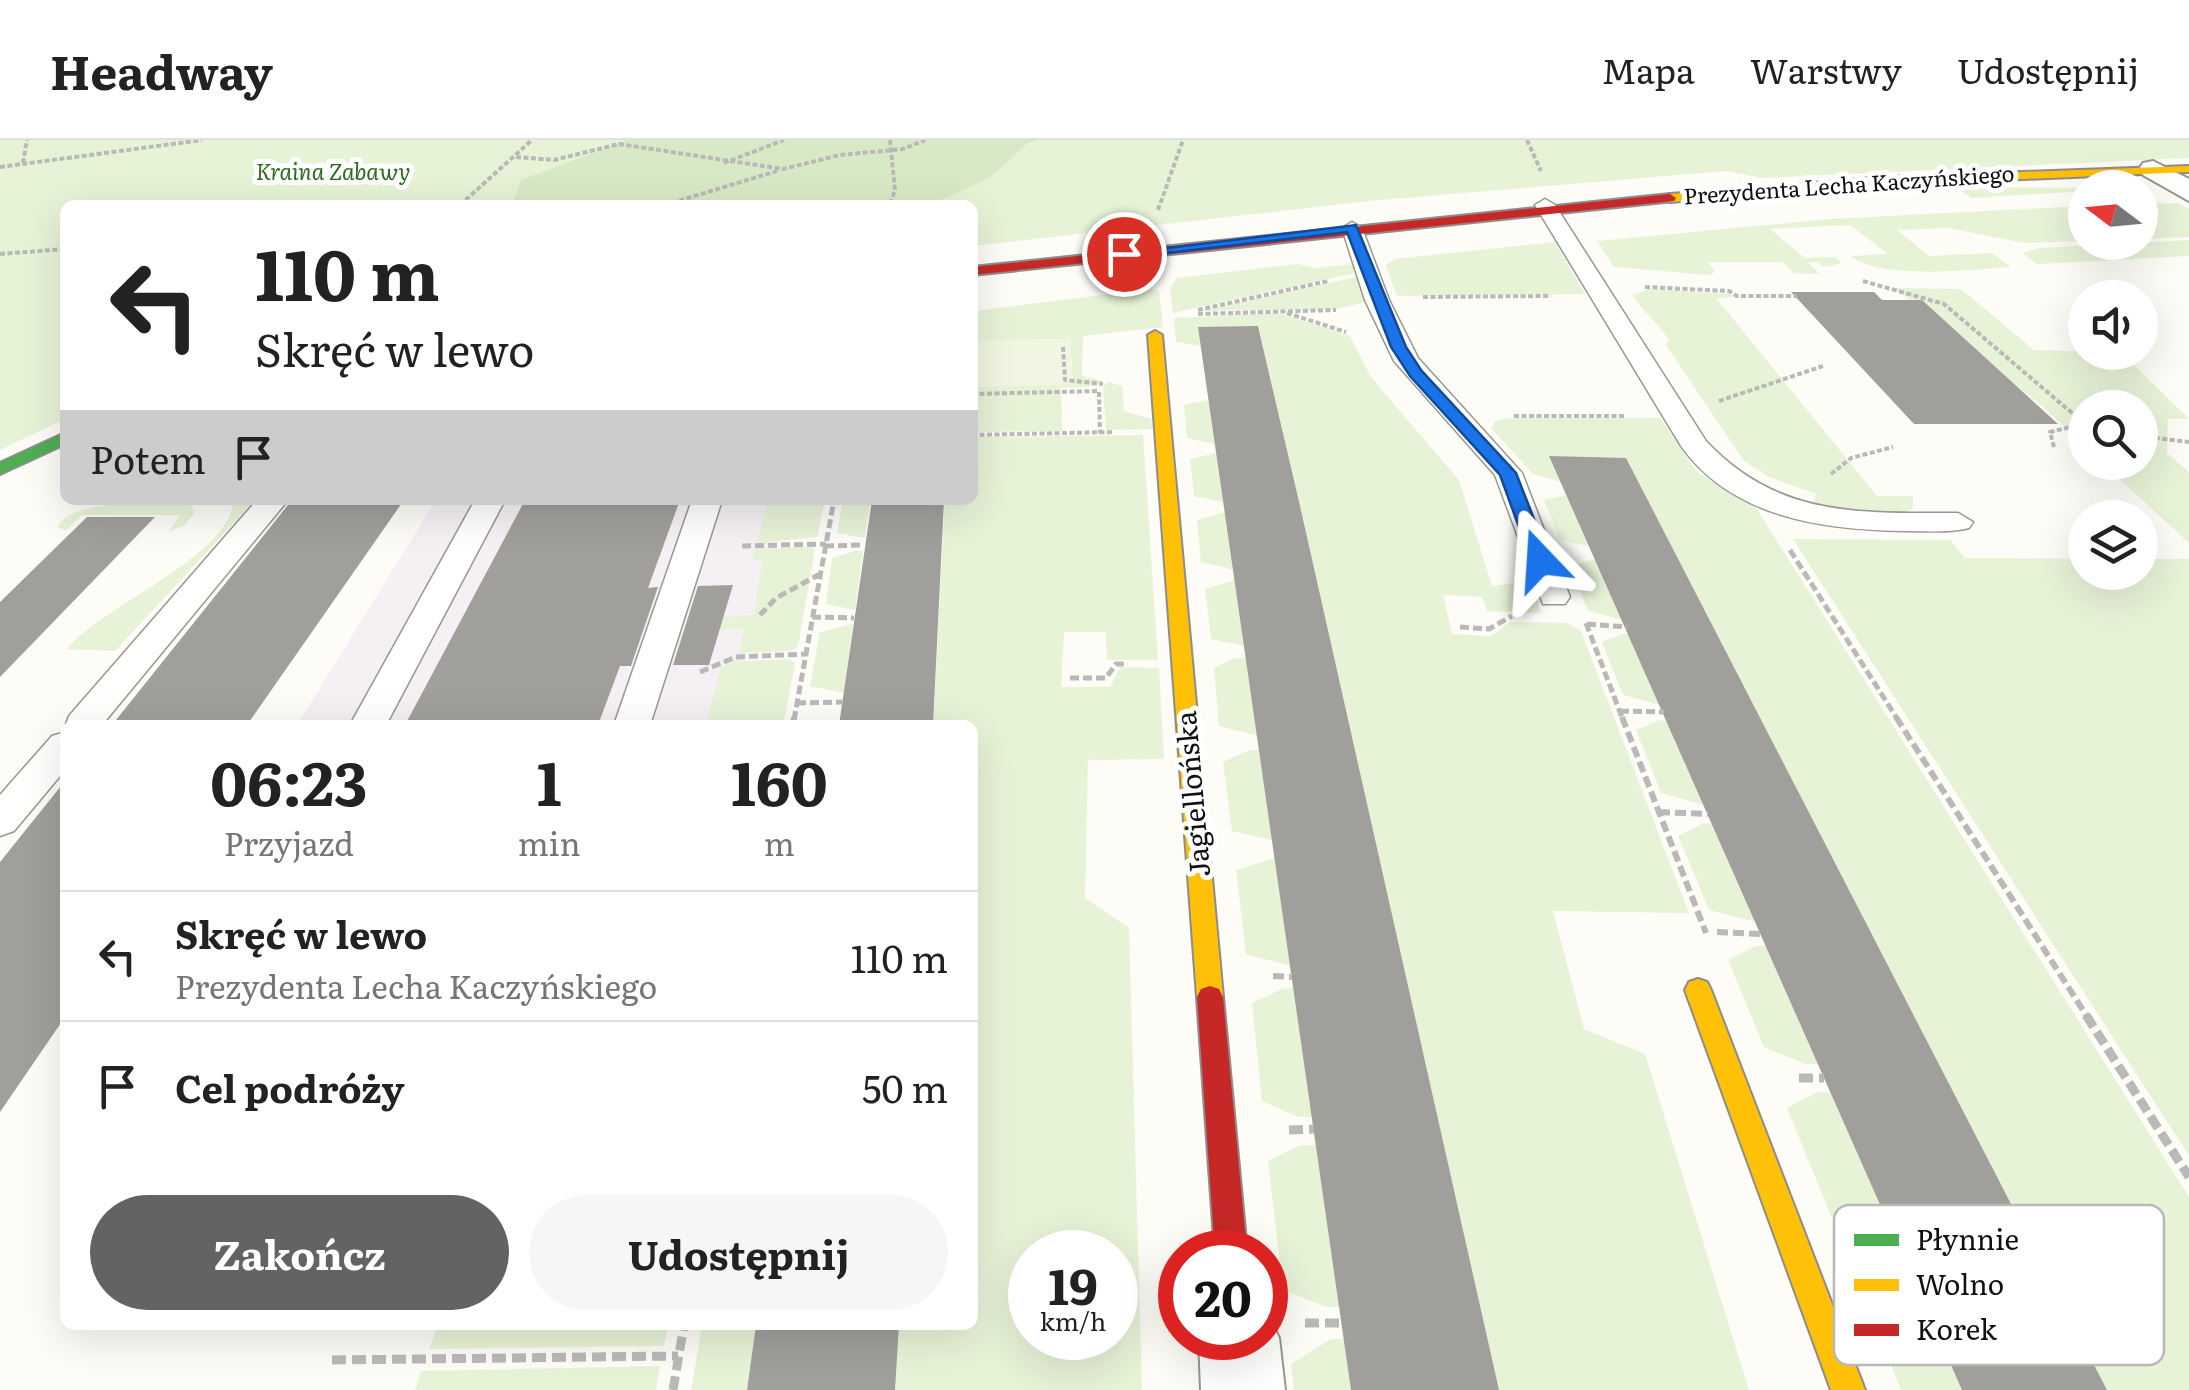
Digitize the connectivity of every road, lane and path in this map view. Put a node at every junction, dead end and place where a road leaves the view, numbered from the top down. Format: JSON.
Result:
{"nodes":[{"id":1,"x":27,"y":140,"type":"edge"},
{"id":2,"x":202,"y":140,"type":"edge"},
{"id":3,"x":532,"y":140,"type":"edge"},
{"id":4,"x":784,"y":140,"type":"edge"},
{"id":5,"x":890,"y":140,"type":"edge"},
{"id":6,"x":925,"y":140,"type":"edge"},
{"id":7,"x":1183,"y":140,"type":"edge"},
{"id":8,"x":1527,"y":140,"type":"edge"},
{"id":9,"x":892,"y":151,"type":"junction"},
{"id":10,"x":516,"y":157,"type":"junction"},
{"id":11,"x":722,"y":163,"type":"junction"},
{"id":12,"x":22,"y":164,"type":"junction"},
{"id":13,"x":0,"y":168,"type":"edge"},
{"id":14,"x":783,"y":169,"type":"junction"},
{"id":15,"x":2189,"y":169,"type":"edge"},
{"id":16,"x":2153,"y":170,"type":"edge"},
{"id":17,"x":2158,"y":173,"type":"edge"},
{"id":18,"x":2068,"y":174,"type":"edge"},
{"id":19,"x":2189,"y":192,"type":"edge"},
{"id":20,"x":1546,"y":194,"type":"junction"},
{"id":21,"x":466,"y":200,"type":"edge"},
{"id":22,"x":681,"y":200,"type":"edge"},
{"id":23,"x":892,"y":200,"type":"edge"},
{"id":24,"x":1154,"y":218,"type":"dead end"},
{"id":25,"x":1352,"y":228,"type":"junction"},
{"id":26,"x":60,"y":250,"type":"edge"},
{"id":27,"x":0,"y":254,"type":"edge"},
{"id":28,"x":978,"y":270,"type":"edge"},
{"id":29,"x":1367,"y":272,"type":"junction"},
{"id":30,"x":1862,"y":281,"type":"dead end"},
{"id":31,"x":1604,"y":296,"type":"junction"},
{"id":32,"x":1797,"y":296,"type":"dead end"},
{"id":33,"x":1378,"y":300,"type":"junction"},
{"id":34,"x":1155,"y":335,"type":"dead end"},
{"id":35,"x":1063,"y":347,"type":"dead end"},
{"id":36,"x":1823,"y":366,"type":"dead end"},
{"id":37,"x":1111,"y":376,"type":"dead end"},
{"id":38,"x":1102,"y":384,"type":"junction"},
{"id":39,"x":1099,"y":391,"type":"junction"},
{"id":40,"x":978,"y":394,"type":"edge"},
{"id":41,"x":1704,"y":404,"type":"dead end"},
{"id":42,"x":2068,"y":410,"type":"edge"},
{"id":43,"x":1510,"y":416,"type":"dead end"},
{"id":44,"x":1676,"y":416,"type":"junction"},
{"id":45,"x":2068,"y":428,"type":"edge"},
{"id":46,"x":1163,"y":432,"type":"junction"},
{"id":47,"x":1100,"y":433,"type":"junction"},
{"id":48,"x":978,"y":435,"type":"edge"},
{"id":49,"x":2158,"y":438,"type":"edge"},
{"id":50,"x":60,"y":440,"type":"edge"},
{"id":51,"x":2189,"y":442,"type":"edge"},
{"id":52,"x":1893,"y":447,"type":"dead end"},
{"id":53,"x":2054,"y":447,"type":"dead end"},
{"id":54,"x":0,"y":469,"type":"edge"},
{"id":55,"x":269,"y":505,"type":"edge"},
{"id":56,"x":487,"y":505,"type":"edge"},
{"id":57,"x":705,"y":505,"type":"edge"},
{"id":58,"x":833,"y":505,"type":"edge"},
{"id":59,"x":1782,"y":505,"type":"junction"},
{"id":60,"x":1958,"y":522,"type":"dead end"},
{"id":61,"x":864,"y":544,"type":"dead end"},
{"id":62,"x":825,"y":545,"type":"junction"},
{"id":63,"x":691,"y":548,"type":"junction"},
{"id":64,"x":820,"y":574,"type":"junction"},
{"id":65,"x":1554,"y":597,"type":"dead end"},
{"id":66,"x":760,"y":615,"type":"dead end"},
{"id":67,"x":812,"y":618,"type":"junction"},
{"id":68,"x":854,"y":618,"type":"dead end"},
{"id":69,"x":1626,"y":627,"type":"dead end"},
{"id":70,"x":806,"y":654,"type":"junction"},
{"id":71,"x":649,"y":675,"type":"junction"},
{"id":72,"x":842,"y":702,"type":"dead end"},
{"id":73,"x":798,"y":703,"type":"junction"},
{"id":74,"x":1620,"y":712,"type":"junction"},
{"id":75,"x":1664,"y":712,"type":"dead end"},
{"id":76,"x":86,"y":720,"type":"edge"},
{"id":77,"x":371,"y":720,"type":"edge"},
{"id":78,"x":634,"y":720,"type":"edge"},
{"id":79,"x":794,"y":720,"type":"edge"},
{"id":80,"x":60,"y":751,"type":"edge"},
{"id":81,"x":1659,"y":812,"type":"junction"},
{"id":82,"x":1708,"y":814,"type":"dead end"},
{"id":83,"x":0,"y":821,"type":"edge"},
{"id":84,"x":1706,"y":932,"type":"junction"},
{"id":85,"x":1760,"y":934,"type":"dead end"},
{"id":86,"x":1713,"y":950,"type":"dead end"},
{"id":87,"x":1698,"y":990,"type":"dead end"},
{"id":88,"x":2189,"y":1177,"type":"edge"},
{"id":89,"x":1230,"y":1230,"type":"edge"},
{"id":90,"x":683,"y":1330,"type":"edge"},
{"id":91,"x":1834,"y":1353,"type":"edge"},
{"id":92,"x":678,"y":1356,"type":"junction"},
{"id":93,"x":332,"y":1360,"type":"dead end"},
{"id":94,"x":1240,"y":1360,"type":"edge"},
{"id":95,"x":1839,"y":1365,"type":"edge"},
{"id":96,"x":672,"y":1390,"type":"edge"},
{"id":97,"x":1243,"y":1390,"type":"edge"},
{"id":98,"x":1848,"y":1390,"type":"edge"}],
"edges":[{"from":1,"to":12,"type":"path"},
{"from":2,"to":12,"type":"path"},
{"from":3,"to":10,"type":"path"},
{"from":4,"to":11,"type":"path"},
{"from":5,"to":9,"type":"path"},
{"from":6,"to":9,"type":"path"},
{"from":7,"to":24,"type":"path"},
{"from":8,"to":20,"type":"path"},
{"from":9,"to":14,"type":"path"},
{"from":9,"to":23,"type":"path"},
{"from":10,"to":11,"type":"path"},
{"from":10,"to":21,"type":"path"},
{"from":11,"to":14,"type":"path"},
{"from":12,"to":13,"type":"path"},
{"from":14,"to":22,"type":"path"},
{"from":15,"to":16,"type":"street","name":"Prezydenta Lecha Kaczyńskiego"},
{"from":17,"to":19,"type":"street"},
{"from":18,"to":20,"type":"street","name":"Prezydenta Lecha Kaczyńskiego"},
{"from":20,"to":25,"type":"street","name":"Prezydenta Lecha Kaczyńskiego"},
{"from":20,"to":31,"type":"lane"},
{"from":25,"to":28,"type":"street","name":"Prezydenta Lecha Kaczyńskiego"},
{"from":25,"to":29,"type":"lane"},
{"from":26,"to":27,"type":"path"},
{"from":29,"to":33,"type":"lane"},
{"from":29,"to":33,"type":"path"},
{"from":30,"to":42,"type":"path"},
{"from":31,"to":32,"type":"path"},
{"from":31,"to":33,"type":"path"},
{"from":31,"to":44,"type":"lane"},
{"from":33,"to":65,"type":"lane"},
{"from":34,"to":46,"type":"street","name":"Jagiellońska"},
{"from":35,"to":38,"type":"path"},
{"from":36,"to":41,"type":"path"},
{"from":37,"to":38,"type":"path"},
{"from":38,"to":39,"type":"path"},
{"from":39,"to":40,"type":"path"},
{"from":39,"to":47,"type":"path"},
{"from":43,"to":44,"type":"path"},
{"from":44,"to":59,"type":"lane"},
{"from":45,"to":53,"type":"path"},
{"from":46,"to":47,"type":"path"},
{"from":46,"to":89,"type":"street","name":"Jagiellońska"},
{"from":47,"to":48,"type":"path"},
{"from":49,"to":51,"type":"path"},
{"from":50,"to":54,"type":"street"},
{"from":52,"to":59,"type":"path"},
{"from":55,"to":76,"type":"lane"},
{"from":56,"to":77,"type":"lane"},
{"from":57,"to":63,"type":"lane"},
{"from":58,"to":62,"type":"path"},
{"from":59,"to":60,"type":"lane"},
{"from":59,"to":88,"type":"path"},
{"from":61,"to":62,"type":"path"},
{"from":62,"to":63,"type":"path"},
{"from":62,"to":64,"type":"path"},
{"from":63,"to":71,"type":"lane"},
{"from":64,"to":66,"type":"path"},
{"from":64,"to":67,"type":"path"},
{"from":67,"to":68,"type":"path"},
{"from":67,"to":70,"type":"path"},
{"from":69,"to":74,"type":"path"},
{"from":70,"to":71,"type":"path"},
{"from":70,"to":73,"type":"path"},
{"from":71,"to":78,"type":"lane"},
{"from":72,"to":73,"type":"path"},
{"from":73,"to":79,"type":"path"},
{"from":74,"to":75,"type":"path"},
{"from":74,"to":81,"type":"path"},
{"from":80,"to":83,"type":"lane"},
{"from":81,"to":82,"type":"path"},
{"from":81,"to":84,"type":"path"},
{"from":84,"to":85,"type":"path"},
{"from":84,"to":86,"type":"path"},
{"from":87,"to":91,"type":"street"},
{"from":90,"to":92,"type":"path"},
{"from":92,"to":93,"type":"path"},
{"from":92,"to":96,"type":"path"},
{"from":94,"to":97,"type":"street"},
{"from":95,"to":98,"type":"street"}]}
